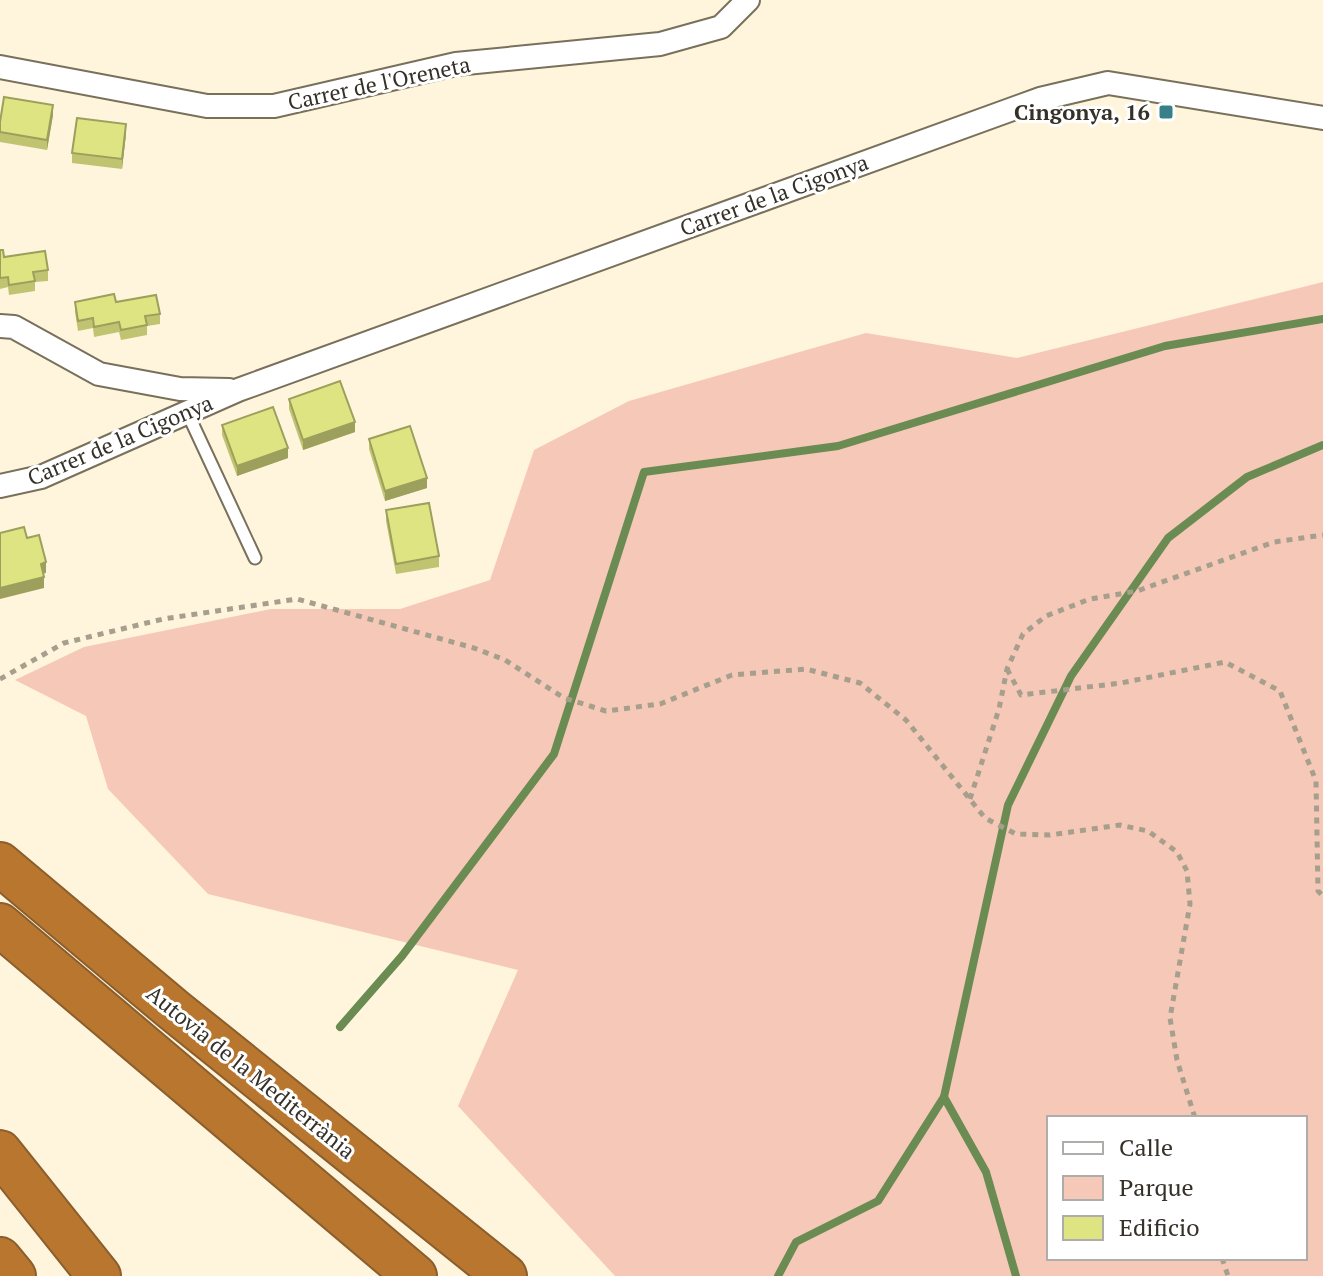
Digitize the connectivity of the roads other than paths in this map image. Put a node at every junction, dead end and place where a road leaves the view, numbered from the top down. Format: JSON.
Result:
{"nodes":[{"id":1,"x":748,"y":0,"type":"edge"},
{"id":2,"x":0,"y":67,"type":"edge"},
{"id":3,"x":1323,"y":118,"type":"edge"},
{"id":4,"x":0,"y":326,"type":"edge"},
{"id":5,"x":238,"y":390,"type":"junction"},
{"id":6,"x":187,"y":412,"type":"junction"},
{"id":7,"x":0,"y":486,"type":"edge"},
{"id":8,"x":255,"y":558,"type":"dead end"},
{"id":9,"x":0,"y":864,"type":"edge"},
{"id":10,"x":0,"y":925,"type":"edge"},
{"id":11,"x":0,"y":1152,"type":"edge"},
{"id":12,"x":0,"y":1259,"type":"edge"},
{"id":13,"x":14,"y":1276,"type":"edge"},
{"id":14,"x":99,"y":1276,"type":"edge"},
{"id":15,"x":415,"y":1276,"type":"edge"},
{"id":16,"x":505,"y":1276,"type":"edge"}],
"edges":[{"from":1,"to":2,"type":"street","name":"Carrer de l'Oreneta"},
{"from":3,"to":5,"type":"street","name":"Carrer de la Cigonya"},
{"from":4,"to":5,"type":"street","name":"Carrer de la Cigonya"},
{"from":5,"to":6,"type":"street","name":"Carrer de la Cigonya"},
{"from":6,"to":7,"type":"street","name":"Carrer de la Cigonya"},
{"from":6,"to":8,"type":"lane"},
{"from":9,"to":16,"type":"highway","name":"Autovia de la Mediterrània"},
{"from":10,"to":15,"type":"highway"},
{"from":11,"to":14,"type":"highway"},
{"from":12,"to":13,"type":"highway"}]}
